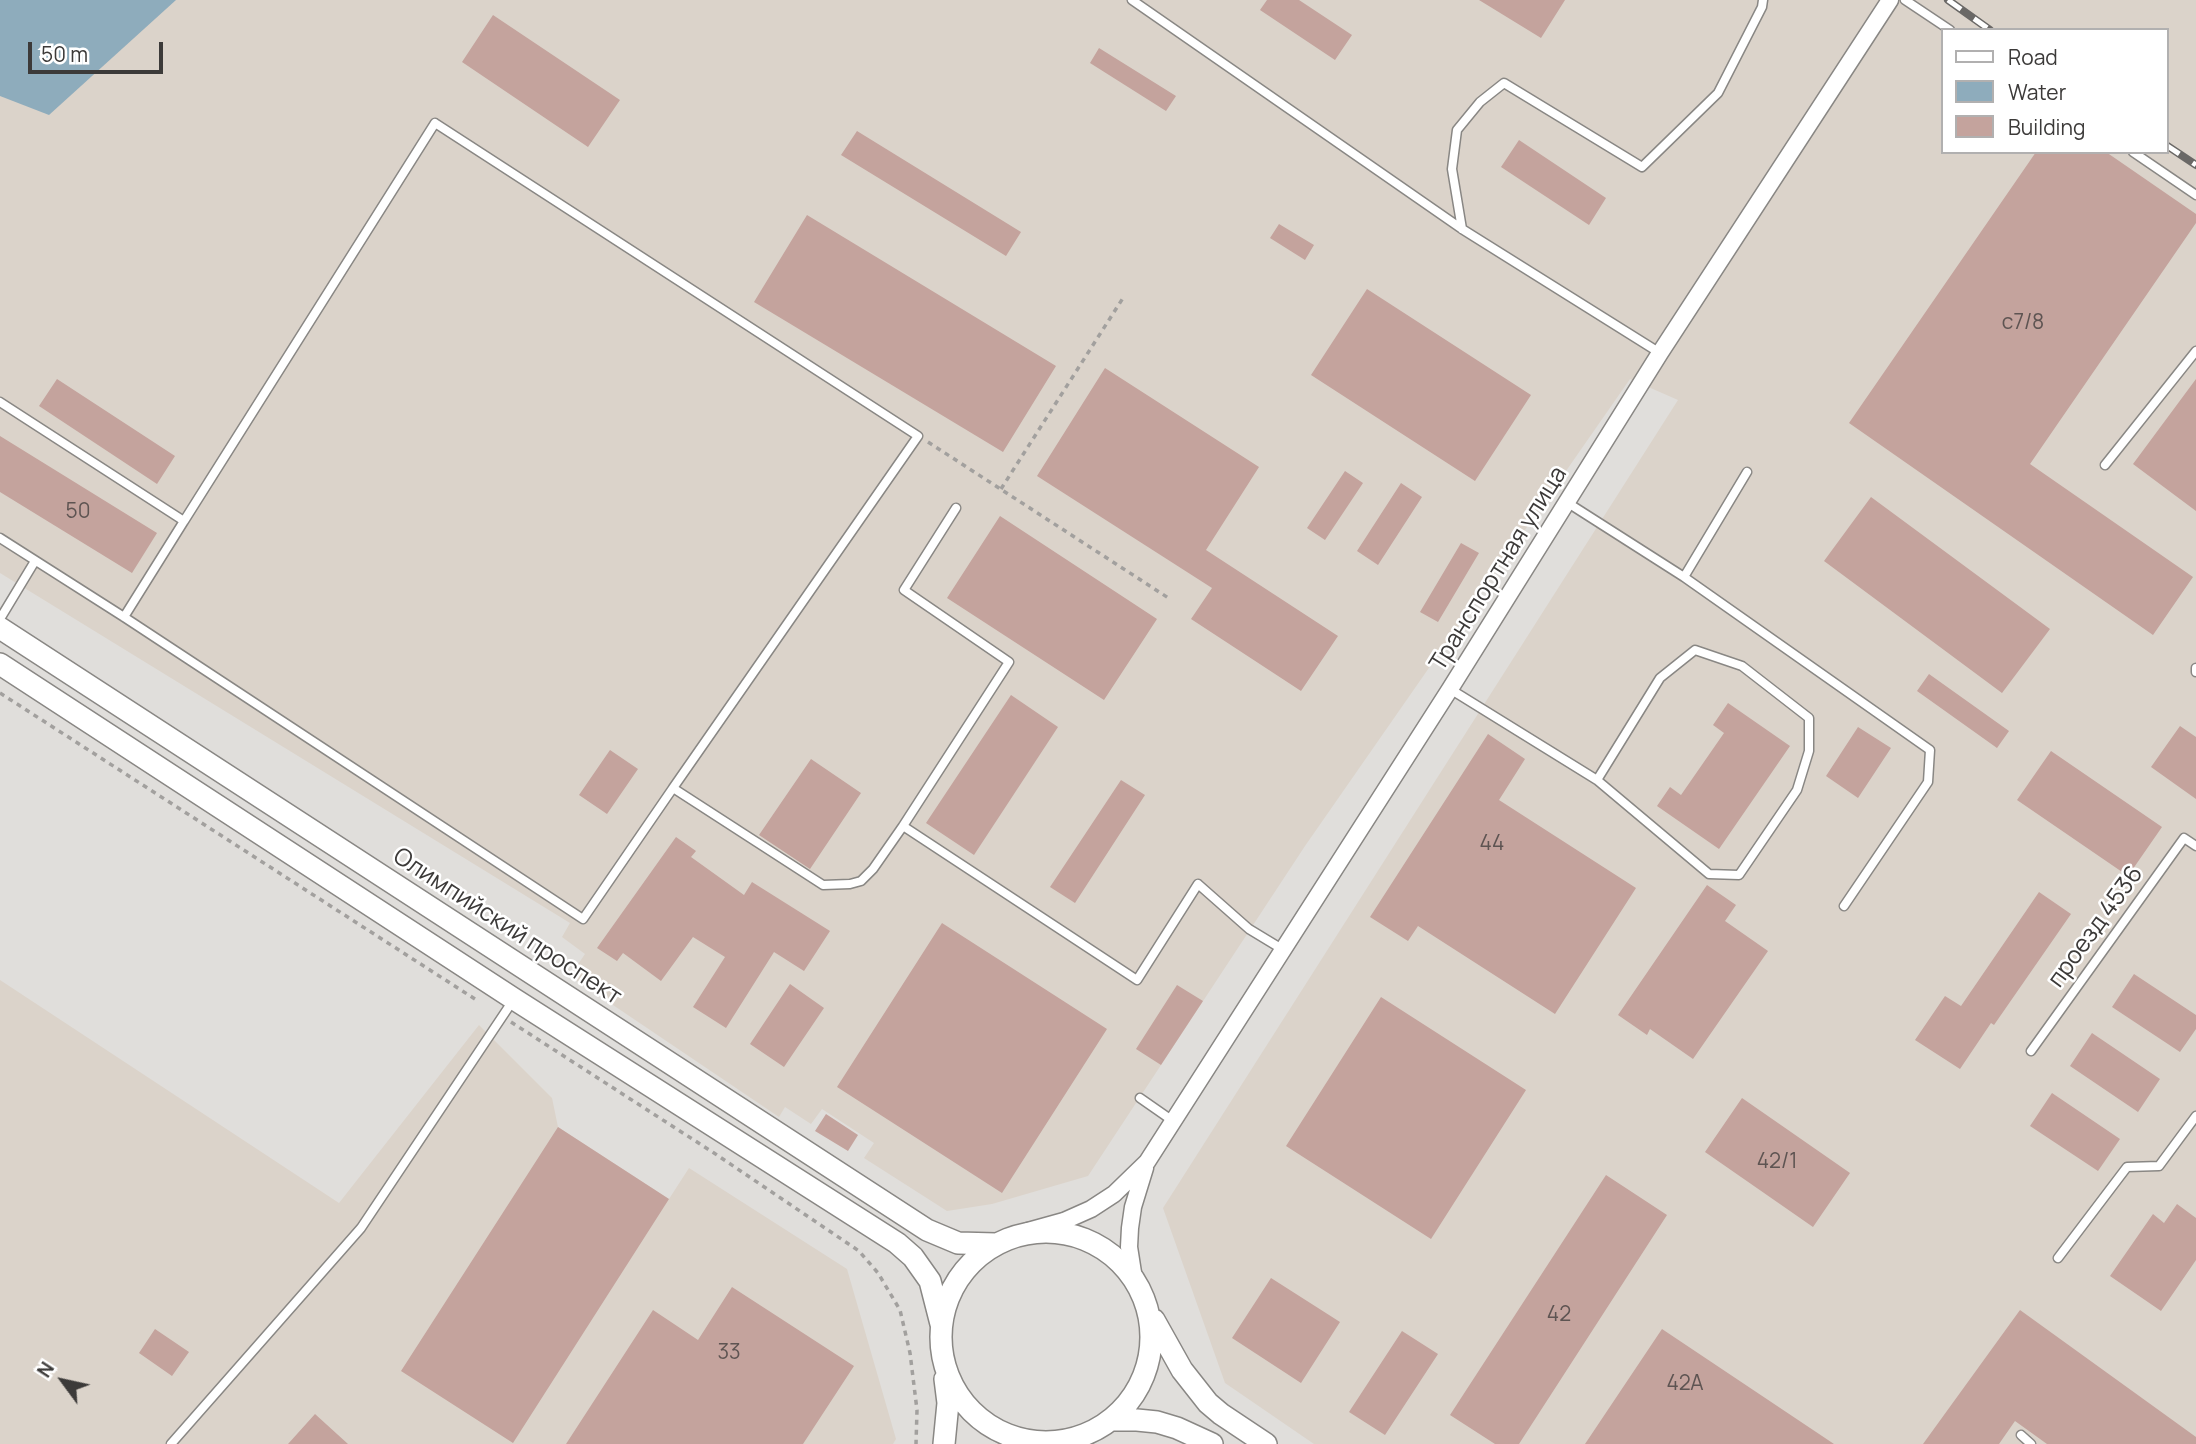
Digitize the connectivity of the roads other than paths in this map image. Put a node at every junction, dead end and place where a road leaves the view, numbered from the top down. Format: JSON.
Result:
{"nodes":[{"id":1,"x":1132,"y":0,"type":"edge"},
{"id":2,"x":1763,"y":0,"type":"edge"},
{"id":3,"x":1890,"y":0,"type":"edge"},
{"id":4,"x":1905,"y":0,"type":"edge"},
{"id":5,"x":1947,"y":28,"type":"edge"},
{"id":6,"x":2136,"y":154,"type":"edge"},
{"id":7,"x":2196,"y":195,"type":"edge"},
{"id":8,"x":1462,"y":229,"type":"junction"},
{"id":9,"x":2196,"y":351,"type":"edge"},
{"id":10,"x":1660,"y":353,"type":"junction"},
{"id":11,"x":0,"y":402,"type":"edge"},
{"id":12,"x":2105,"y":465,"type":"dead end"},
{"id":13,"x":1747,"y":472,"type":"dead end"},
{"id":14,"x":1568,"y":503,"type":"junction"},
{"id":15,"x":957,"y":508,"type":"dead end"},
{"id":16,"x":184,"y":521,"type":"junction"},
{"id":17,"x":0,"y":538,"type":"edge"},
{"id":18,"x":35,"y":561,"type":"junction"},
{"id":19,"x":1684,"y":577,"type":"junction"},
{"id":20,"x":124,"y":617,"type":"junction"},
{"id":21,"x":0,"y":619,"type":"edge"},
{"id":22,"x":0,"y":628,"type":"edge"},
{"id":23,"x":0,"y":664,"type":"edge"},
{"id":24,"x":1450,"y":690,"type":"junction"},
{"id":25,"x":1597,"y":780,"type":"junction"},
{"id":26,"x":673,"y":788,"type":"junction"},
{"id":27,"x":903,"y":826,"type":"junction"},
{"id":28,"x":2196,"y":846,"type":"edge"},
{"id":29,"x":1843,"y":906,"type":"dead end"},
{"id":30,"x":1282,"y":949,"type":"junction"},
{"id":31,"x":513,"y":999,"type":"junction"},
{"id":32,"x":2031,"y":1051,"type":"dead end"},
{"id":33,"x":1140,"y":1098,"type":"dead end"},
{"id":34,"x":2196,"y":1116,"type":"edge"},
{"id":35,"x":1173,"y":1121,"type":"junction"},
{"id":36,"x":1147,"y":1162,"type":"junction"},
{"id":37,"x":1028,"y":1231,"type":"junction"},
{"id":38,"x":996,"y":1244,"type":"junction"},
{"id":39,"x":2058,"y":1258,"type":"dead end"},
{"id":40,"x":1133,"y":1279,"type":"junction"},
{"id":41,"x":1152,"y":1315,"type":"junction"},
{"id":42,"x":941,"y":1324,"type":"junction"},
{"id":43,"x":944,"y":1370,"type":"junction"},
{"id":44,"x":1110,"y":1420,"type":"junction"},
{"id":45,"x":2021,"y":1435,"type":"dead end"},
{"id":46,"x":1047,"y":1443,"type":"edge"},
{"id":47,"x":171,"y":1444,"type":"edge"},
{"id":48,"x":944,"y":1444,"type":"edge"},
{"id":49,"x":1212,"y":1444,"type":"edge"},
{"id":50,"x":1266,"y":1444,"type":"edge"},
{"id":51,"x":2031,"y":1444,"type":"edge"}],
"edges":[{"from":1,"to":8,"type":"lane"},
{"from":2,"to":8,"type":"lane"},
{"from":3,"to":10,"type":"street","name":"Транспортная улица"},
{"from":4,"to":5,"type":"lane"},
{"from":6,"to":7,"type":"lane"},
{"from":8,"to":10,"type":"lane"},
{"from":9,"to":12,"type":"lane"},
{"from":10,"to":14,"type":"street","name":"Транспортная улица"},
{"from":11,"to":16,"type":"lane"},
{"from":13,"to":19,"type":"lane"},
{"from":14,"to":19,"type":"lane"},
{"from":14,"to":24,"type":"street","name":"Транспортная улица"},
{"from":15,"to":27,"type":"lane"},
{"from":16,"to":20,"type":"lane"},
{"from":16,"to":26,"type":"lane"},
{"from":17,"to":18,"type":"lane"},
{"from":18,"to":20,"type":"lane"},
{"from":18,"to":21,"type":"lane"},
{"from":19,"to":29,"type":"lane"},
{"from":20,"to":26,"type":"lane"},
{"from":22,"to":38,"type":"main road","name":"Олимпийский проспект"},
{"from":23,"to":31,"type":"main road"},
{"from":24,"to":25,"type":"lane"},
{"from":24,"to":30,"type":"street","name":"Транспортная улица"},
{"from":25,"to":25,"type":"lane"},
{"from":26,"to":27,"type":"lane"},
{"from":27,"to":30,"type":"lane"},
{"from":28,"to":32,"type":"lane","name":"проезд 4536"},
{"from":30,"to":35,"type":"street","name":"Транспортная улица"},
{"from":31,"to":42,"type":"main road"},
{"from":31,"to":47,"type":"lane"},
{"from":33,"to":35,"type":"lane"},
{"from":34,"to":39,"type":"lane"},
{"from":35,"to":36,"type":"street","name":"Транспортная улица"},
{"from":36,"to":37,"type":"street","name":"Транспортная улица"},
{"from":36,"to":40,"type":"street","name":"Транспортная улица"},
{"from":37,"to":38,"type":"main road"},
{"from":37,"to":40,"type":"main road"},
{"from":38,"to":42,"type":"main road"},
{"from":40,"to":41,"type":"main road"},
{"from":41,"to":44,"type":"main road"},
{"from":41,"to":50,"type":"main road"},
{"from":42,"to":43,"type":"main road"},
{"from":43,"to":46,"type":"main road"},
{"from":43,"to":48,"type":"main road"},
{"from":44,"to":46,"type":"main road"},
{"from":44,"to":49,"type":"main road"},
{"from":45,"to":51,"type":"lane"}]}
